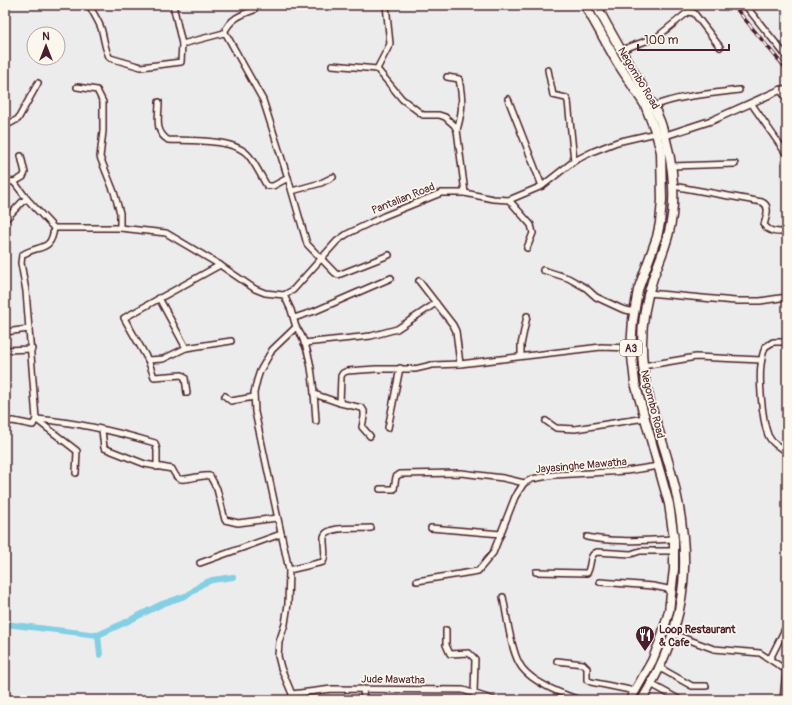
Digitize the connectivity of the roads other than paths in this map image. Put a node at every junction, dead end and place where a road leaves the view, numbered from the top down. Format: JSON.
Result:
{"nodes":[{"id":1,"x":89,"y":5,"type":"edge"},
{"id":2,"x":173,"y":5,"type":"edge"},
{"id":3,"x":254,"y":5,"type":"edge"},
{"id":4,"x":386,"y":5,"type":"edge"},
{"id":5,"x":585,"y":5,"type":"edge"},
{"id":6,"x":596,"y":5,"type":"edge"},
{"id":7,"x":744,"y":5,"type":"edge"},
{"id":8,"x":224,"y":33,"type":"junction"},
{"id":9,"x":182,"y":44,"type":"junction"},
{"id":10,"x":720,"y":48,"type":"dead end"},
{"id":11,"x":621,"y":50,"type":"junction"},
{"id":12,"x":787,"y":57,"type":"edge"},
{"id":13,"x":332,"y":65,"type":"dead end"},
{"id":14,"x":377,"y":69,"type":"junction"},
{"id":15,"x":548,"y":70,"type":"dead end"},
{"id":16,"x":446,"y":77,"type":"dead end"},
{"id":17,"x":38,"y":83,"type":"dead end"},
{"id":18,"x":787,"y":86,"type":"edge"},
{"id":19,"x":77,"y":87,"type":"dead end"},
{"id":20,"x":787,"y":89,"type":"edge"},
{"id":21,"x":740,"y":90,"type":"dead end"},
{"id":22,"x":780,"y":90,"type":"junction"},
{"id":23,"x":787,"y":98,"type":"edge"},
{"id":24,"x":508,"y":99,"type":"dead end"},
{"id":25,"x":159,"y":102,"type":"dead end"},
{"id":26,"x":751,"y":103,"type":"junction"},
{"id":27,"x":654,"y":106,"type":"junction"},
{"id":28,"x":5,"y":126,"type":"edge"},
{"id":29,"x":457,"y":130,"type":"junction"},
{"id":30,"x":660,"y":134,"type":"junction"},
{"id":31,"x":785,"y":152,"type":"dead end"},
{"id":32,"x":21,"y":156,"type":"dead end"},
{"id":33,"x":574,"y":161,"type":"junction"},
{"id":34,"x":736,"y":164,"type":"dead end"},
{"id":35,"x":671,"y":166,"type":"junction"},
{"id":36,"x":332,"y":177,"type":"dead end"},
{"id":37,"x":288,"y":178,"type":"junction"},
{"id":38,"x":5,"y":180,"type":"edge"},
{"id":39,"x":14,"y":182,"type":"junction"},
{"id":40,"x":542,"y":186,"type":"junction"},
{"id":41,"x":673,"y":186,"type":"junction"},
{"id":42,"x":292,"y":191,"type":"junction"},
{"id":43,"x":465,"y":192,"type":"junction"},
{"id":44,"x":27,"y":199,"type":"junction"},
{"id":45,"x":509,"y":200,"type":"junction"},
{"id":46,"x":5,"y":220,"type":"edge"},
{"id":47,"x":54,"y":228,"type":"junction"},
{"id":48,"x":120,"y":228,"type":"junction"},
{"id":49,"x":787,"y":232,"type":"edge"},
{"id":50,"x":527,"y":248,"type":"dead end"},
{"id":51,"x":389,"y":255,"type":"dead end"},
{"id":52,"x":321,"y":258,"type":"junction"},
{"id":53,"x":220,"y":265,"type":"junction"},
{"id":54,"x":544,"y":270,"type":"dead end"},
{"id":55,"x":391,"y":278,"type":"dead end"},
{"id":56,"x":419,"y":281,"type":"dead end"},
{"id":57,"x":648,"y":293,"type":"junction"},
{"id":58,"x":284,"y":295,"type":"junction"},
{"id":59,"x":787,"y":297,"type":"edge"},
{"id":60,"x":159,"y":298,"type":"junction"},
{"id":61,"x":436,"y":304,"type":"junction"},
{"id":62,"x":634,"y":312,"type":"junction"},
{"id":63,"x":527,"y":316,"type":"dead end"},
{"id":64,"x":294,"y":318,"type":"junction"},
{"id":65,"x":296,"y":327,"type":"junction"},
{"id":66,"x":29,"y":329,"type":"junction"},
{"id":67,"x":5,"y":332,"type":"edge"},
{"id":68,"x":231,"y":341,"type":"dead end"},
{"id":69,"x":787,"y":342,"type":"edge"},
{"id":70,"x":304,"y":343,"type":"junction"},
{"id":71,"x":186,"y":348,"type":"junction"},
{"id":72,"x":631,"y":348,"type":"junction"},
{"id":73,"x":32,"y":349,"type":"junction"},
{"id":74,"x":5,"y":350,"type":"edge"},
{"id":75,"x":521,"y":356,"type":"junction"},
{"id":76,"x":148,"y":360,"type":"junction"},
{"id":77,"x":761,"y":360,"type":"junction"},
{"id":78,"x":460,"y":364,"type":"junction"},
{"id":79,"x":643,"y":366,"type":"junction"},
{"id":80,"x":400,"y":368,"type":"junction"},
{"id":81,"x":187,"y":393,"type":"dead end"},
{"id":82,"x":314,"y":394,"type":"junction"},
{"id":83,"x":225,"y":396,"type":"dead end"},
{"id":84,"x":254,"y":397,"type":"junction"},
{"id":85,"x":340,"y":404,"type":"junction"},
{"id":86,"x":645,"y":418,"type":"junction"},
{"id":87,"x":36,"y":419,"type":"junction"},
{"id":88,"x":316,"y":421,"type":"dead end"},
{"id":89,"x":546,"y":421,"type":"dead end"},
{"id":90,"x":5,"y":422,"type":"edge"},
{"id":91,"x":388,"y":428,"type":"dead end"},
{"id":92,"x":102,"y":430,"type":"junction"},
{"id":93,"x":370,"y":436,"type":"dead end"},
{"id":94,"x":787,"y":450,"type":"edge"},
{"id":95,"x":659,"y":466,"type":"junction"},
{"id":96,"x":157,"y":467,"type":"junction"},
{"id":97,"x":76,"y":473,"type":"dead end"},
{"id":98,"x":524,"y":483,"type":"junction"},
{"id":99,"x":380,"y":489,"type":"dead end"},
{"id":100,"x":277,"y":518,"type":"junction"},
{"id":101,"x":371,"y":528,"type":"dead end"},
{"id":102,"x":431,"y":528,"type":"dead end"},
{"id":103,"x":281,"y":534,"type":"junction"},
{"id":104,"x":501,"y":534,"type":"junction"},
{"id":105,"x":586,"y":537,"type":"dead end"},
{"id":106,"x":674,"y":538,"type":"junction"},
{"id":107,"x":675,"y":551,"type":"junction"},
{"id":108,"x":200,"y":563,"type":"dead end"},
{"id":109,"x":289,"y":570,"type":"junction"},
{"id":110,"x":536,"y":572,"type":"dead end"},
{"id":111,"x":417,"y":581,"type":"dead end"},
{"id":112,"x":600,"y":582,"type":"dead end"},
{"id":113,"x":673,"y":590,"type":"junction"},
{"id":114,"x":503,"y":597,"type":"dead end"},
{"id":115,"x":787,"y":625,"type":"edge"},
{"id":116,"x":446,"y":630,"type":"dead end"},
{"id":117,"x":673,"y":634,"type":"junction"},
{"id":118,"x":770,"y":659,"type":"junction"},
{"id":119,"x":557,"y":661,"type":"dead end"},
{"id":120,"x":660,"y":668,"type":"junction"},
{"id":121,"x":651,"y":684,"type":"junction"},
{"id":122,"x":706,"y":686,"type":"dead end"},
{"id":123,"x":363,"y":689,"type":"junction"},
{"id":124,"x":635,"y":691,"type":"junction"},
{"id":125,"x":292,"y":694,"type":"junction"},
{"id":126,"x":474,"y":694,"type":"junction"},
{"id":127,"x":643,"y":698,"type":"edge"},
{"id":128,"x":292,"y":700,"type":"edge"},
{"id":129,"x":364,"y":700,"type":"edge"},
{"id":130,"x":494,"y":700,"type":"edge"},
{"id":131,"x":580,"y":700,"type":"edge"},
{"id":132,"x":630,"y":700,"type":"edge"},
{"id":133,"x":680,"y":700,"type":"edge"},
{"id":134,"x":783,"y":700,"type":"edge"}],
"edges":[{"from":1,"to":9,"type":"street"},
{"from":2,"to":9,"type":"street"},
{"from":3,"to":8,"type":"street"},
{"from":4,"to":14,"type":"street"},
{"from":5,"to":30,"type":"highway","name":"Negombo Road","number":"A3"},
{"from":6,"to":11,"type":"highway","name":"Negombo Road","number":"A3"},
{"from":7,"to":12,"type":"street"},
{"from":8,"to":9,"type":"street"},
{"from":8,"to":37,"type":"street"},
{"from":10,"to":11,"type":"street"},
{"from":11,"to":27,"type":"highway","name":"Negombo Road","number":"A3"},
{"from":13,"to":14,"type":"street"},
{"from":14,"to":29,"type":"street"},
{"from":15,"to":33,"type":"street"},
{"from":16,"to":29,"type":"street"},
{"from":17,"to":28,"type":"street"},
{"from":18,"to":22,"type":"street"},
{"from":19,"to":48,"type":"street"},
{"from":20,"to":22,"type":"street"},
{"from":21,"to":27,"type":"street"},
{"from":22,"to":23,"type":"street"},
{"from":22,"to":26,"type":"street"},
{"from":24,"to":40,"type":"street"},
{"from":25,"to":37,"type":"street"},
{"from":26,"to":30,"type":"street"},
{"from":26,"to":31,"type":"street"},
{"from":27,"to":30,"type":"highway","name":"Negombo Road","number":"A3"},
{"from":29,"to":43,"type":"street"},
{"from":30,"to":33,"type":"street","name":"Pantalian Road"},
{"from":30,"to":35,"type":"highway","name":"Negombo Road","number":"A3"},
{"from":30,"to":62,"type":"highway","name":"Negombo Road","number":"A3"},
{"from":32,"to":39,"type":"street"},
{"from":33,"to":40,"type":"street","name":"Pantalian Road"},
{"from":34,"to":35,"type":"street"},
{"from":35,"to":41,"type":"highway","name":"Negombo Road","number":"A3"},
{"from":36,"to":42,"type":"street"},
{"from":37,"to":42,"type":"street"},
{"from":38,"to":39,"type":"street"},
{"from":39,"to":44,"type":"street"},
{"from":40,"to":45,"type":"street","name":"Pantalian Road"},
{"from":41,"to":49,"type":"street"},
{"from":41,"to":57,"type":"highway","name":"Negombo Road","number":"A3"},
{"from":42,"to":52,"type":"street"},
{"from":43,"to":45,"type":"street","name":"Pantalian Road"},
{"from":43,"to":52,"type":"street","name":"Pantalian Road"},
{"from":44,"to":46,"type":"street"},
{"from":44,"to":47,"type":"street"},
{"from":45,"to":50,"type":"street"},
{"from":47,"to":48,"type":"street"},
{"from":47,"to":66,"type":"street"},
{"from":48,"to":53,"type":"street"},
{"from":51,"to":52,"type":"street"},
{"from":52,"to":58,"type":"street","name":"Pantalian Road"},
{"from":53,"to":58,"type":"street"},
{"from":53,"to":60,"type":"street"},
{"from":54,"to":62,"type":"street"},
{"from":55,"to":64,"type":"street"},
{"from":56,"to":61,"type":"street"},
{"from":57,"to":59,"type":"street"},
{"from":57,"to":79,"type":"highway","name":"Negombo Road","number":"A3"},
{"from":58,"to":64,"type":"street"},
{"from":60,"to":71,"type":"street"},
{"from":60,"to":76,"type":"street"},
{"from":61,"to":70,"type":"street"},
{"from":61,"to":78,"type":"street"},
{"from":62,"to":72,"type":"highway","name":"Negombo Road","number":"A3"},
{"from":63,"to":75,"type":"street"},
{"from":64,"to":65,"type":"street"},
{"from":65,"to":70,"type":"street"},
{"from":65,"to":84,"type":"street"},
{"from":66,"to":67,"type":"street"},
{"from":66,"to":73,"type":"street"},
{"from":68,"to":71,"type":"street"},
{"from":69,"to":77,"type":"street"},
{"from":70,"to":82,"type":"street"},
{"from":71,"to":76,"type":"street"},
{"from":72,"to":75,"type":"street"},
{"from":72,"to":86,"type":"highway","name":"Negombo Road","number":"A3"},
{"from":73,"to":74,"type":"street"},
{"from":73,"to":87,"type":"street"},
{"from":75,"to":78,"type":"street"},
{"from":76,"to":81,"type":"street"},
{"from":77,"to":79,"type":"street"},
{"from":77,"to":94,"type":"street"},
{"from":78,"to":80,"type":"street"},
{"from":79,"to":117,"type":"highway","name":"Negombo Road","number":"A3"},
{"from":80,"to":85,"type":"street"},
{"from":80,"to":91,"type":"street"},
{"from":82,"to":85,"type":"street"},
{"from":82,"to":88,"type":"street"},
{"from":83,"to":84,"type":"street"},
{"from":84,"to":100,"type":"street"},
{"from":85,"to":93,"type":"street"},
{"from":86,"to":89,"type":"street"},
{"from":86,"to":95,"type":"highway","name":"Negombo Road","number":"A3"},
{"from":87,"to":90,"type":"street"},
{"from":87,"to":92,"type":"street"},
{"from":87,"to":97,"type":"street"},
{"from":92,"to":96,"type":"street"},
{"from":92,"to":96,"type":"street"},
{"from":95,"to":98,"type":"street","name":"Jayasinghe Mawatha"},
{"from":95,"to":106,"type":"highway","name":"Negombo Road","number":"A3"},
{"from":96,"to":100,"type":"street"},
{"from":98,"to":99,"type":"street"},
{"from":98,"to":104,"type":"street","name":"Jayasinghe Mawatha"},
{"from":100,"to":103,"type":"street"},
{"from":101,"to":109,"type":"street"},
{"from":102,"to":104,"type":"street"},
{"from":103,"to":108,"type":"street"},
{"from":103,"to":109,"type":"street"},
{"from":104,"to":111,"type":"street","name":"Jayasinghe Mawatha"},
{"from":105,"to":106,"type":"street"},
{"from":106,"to":107,"type":"highway","name":"Negombo Road","number":"A3"},
{"from":107,"to":110,"type":"street"},
{"from":107,"to":113,"type":"highway","name":"Negombo Road","number":"A3"},
{"from":109,"to":125,"type":"street"},
{"from":112,"to":113,"type":"street"},
{"from":113,"to":124,"type":"highway","name":"Negombo Road","number":"A3"},
{"from":114,"to":131,"type":"street"},
{"from":115,"to":118,"type":"street"},
{"from":116,"to":126,"type":"street"},
{"from":117,"to":118,"type":"street"},
{"from":117,"to":120,"type":"highway","name":"Negombo Road","number":"A3"},
{"from":118,"to":134,"type":"street"},
{"from":119,"to":124,"type":"street"},
{"from":120,"to":121,"type":"highway","name":"Negombo Road","number":"A3"},
{"from":120,"to":122,"type":"street"},
{"from":121,"to":127,"type":"highway","name":"Negombo Road","number":"A3"},
{"from":121,"to":133,"type":"street"},
{"from":123,"to":125,"type":"street","name":"Jude Mawatha"},
{"from":123,"to":126,"type":"street","name":"Jude Mawatha"},
{"from":123,"to":129,"type":"street"},
{"from":124,"to":127,"type":"highway"},
{"from":124,"to":132,"type":"highway","name":"Negombo Road","number":"A3"},
{"from":125,"to":128,"type":"street"},
{"from":126,"to":130,"type":"street","name":"Jude Mawatha"}]}
